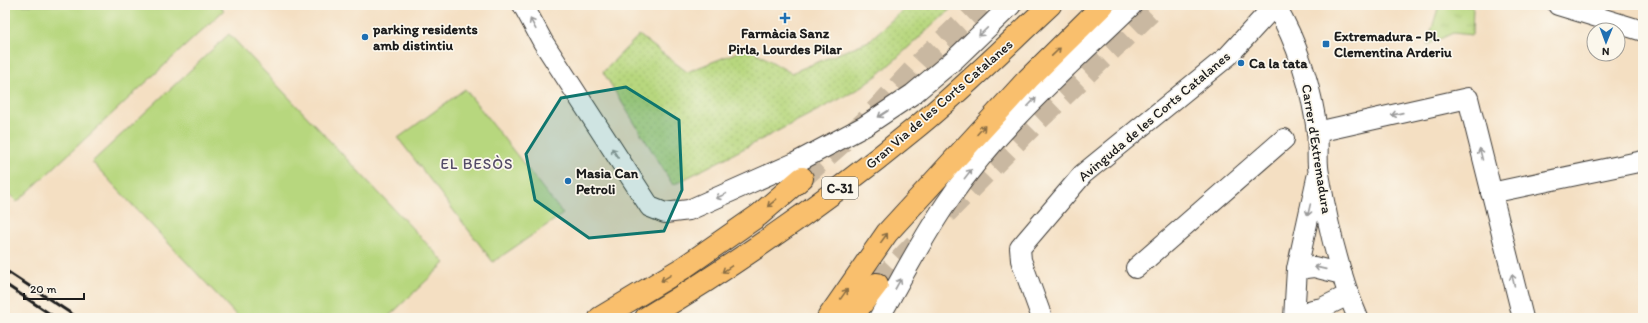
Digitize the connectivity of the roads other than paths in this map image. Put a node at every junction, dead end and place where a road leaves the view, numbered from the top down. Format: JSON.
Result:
{"nodes":[{"id":1,"x":523,"y":5,"type":"edge"},
{"id":2,"x":1012,"y":5,"type":"edge"},
{"id":3,"x":1050,"y":5,"type":"edge"},
{"id":4,"x":1104,"y":5,"type":"edge"},
{"id":5,"x":1132,"y":5,"type":"edge"},
{"id":6,"x":1275,"y":5,"type":"edge"},
{"id":7,"x":1558,"y":5,"type":"edge"},
{"id":8,"x":1643,"y":31,"type":"edge"},
{"id":9,"x":1317,"y":132,"type":"junction"},
{"id":10,"x":1284,"y":139,"type":"dead end"},
{"id":11,"x":1643,"y":161,"type":"edge"},
{"id":12,"x":1318,"y":172,"type":"junction"},
{"id":13,"x":802,"y":178,"type":"tunnel mouth"},
{"id":14,"x":1491,"y":193,"type":"junction"},
{"id":15,"x":1136,"y":268,"type":"dead end"},
{"id":16,"x":1342,"y":274,"type":"junction"},
{"id":17,"x":1297,"y":277,"type":"junction"},
{"id":18,"x":877,"y":284,"type":"tunnel mouth"},
{"id":19,"x":1348,"y":295,"type":"junction"},
{"id":20,"x":1308,"y":314,"type":"edge"},
{"id":21,"x":600,"y":318,"type":"edge"},
{"id":22,"x":646,"y":318,"type":"edge"},
{"id":23,"x":828,"y":318,"type":"edge"},
{"id":24,"x":851,"y":318,"type":"edge"},
{"id":25,"x":880,"y":318,"type":"edge"},
{"id":26,"x":1042,"y":318,"type":"edge"},
{"id":27,"x":1294,"y":318,"type":"edge"},
{"id":28,"x":1358,"y":318,"type":"edge"},
{"id":29,"x":1523,"y":318,"type":"edge"}],
"edges":[{"from":2,"to":1,"type":"street","one_way":true},
{"from":3,"to":22,"type":"highway","name":"Gran Via de les Corts Catalanes","number":"C-31","one_way":true},
{"from":23,"to":4,"type":"highway","one_way":true},
{"from":25,"to":5,"type":"street","one_way":true},
{"from":6,"to":9,"type":"street","name":"Carrer d'Extremadura"},
{"from":6,"to":26,"type":"street","name":"Avinguda de les Corts Catalanes"},
{"from":7,"to":8,"type":"street"},
{"from":9,"to":12,"type":"street","name":"Carrer d'Extremadura"},
{"from":14,"to":9,"type":"street","one_way":true},
{"from":10,"to":15,"type":"street"},
{"from":11,"to":14,"type":"street"},
{"from":12,"to":16,"type":"street","name":"Carrer d'Extremadura"},
{"from":12,"to":17,"type":"street","one_way":true},
{"from":13,"to":21,"type":"highway","one_way":true},
{"from":29,"to":14,"type":"street","one_way":true},
{"from":16,"to":17,"type":"street","one_way":true},
{"from":16,"to":19,"type":"street","name":"Carrer d'Extremadura"},
{"from":17,"to":20,"type":"street"},
{"from":17,"to":27,"type":"street"},
{"from":18,"to":24,"type":"highway"},
{"from":19,"to":20,"type":"street"},
{"from":19,"to":28,"type":"street","name":"Carrer d'Extremadura"}]}
